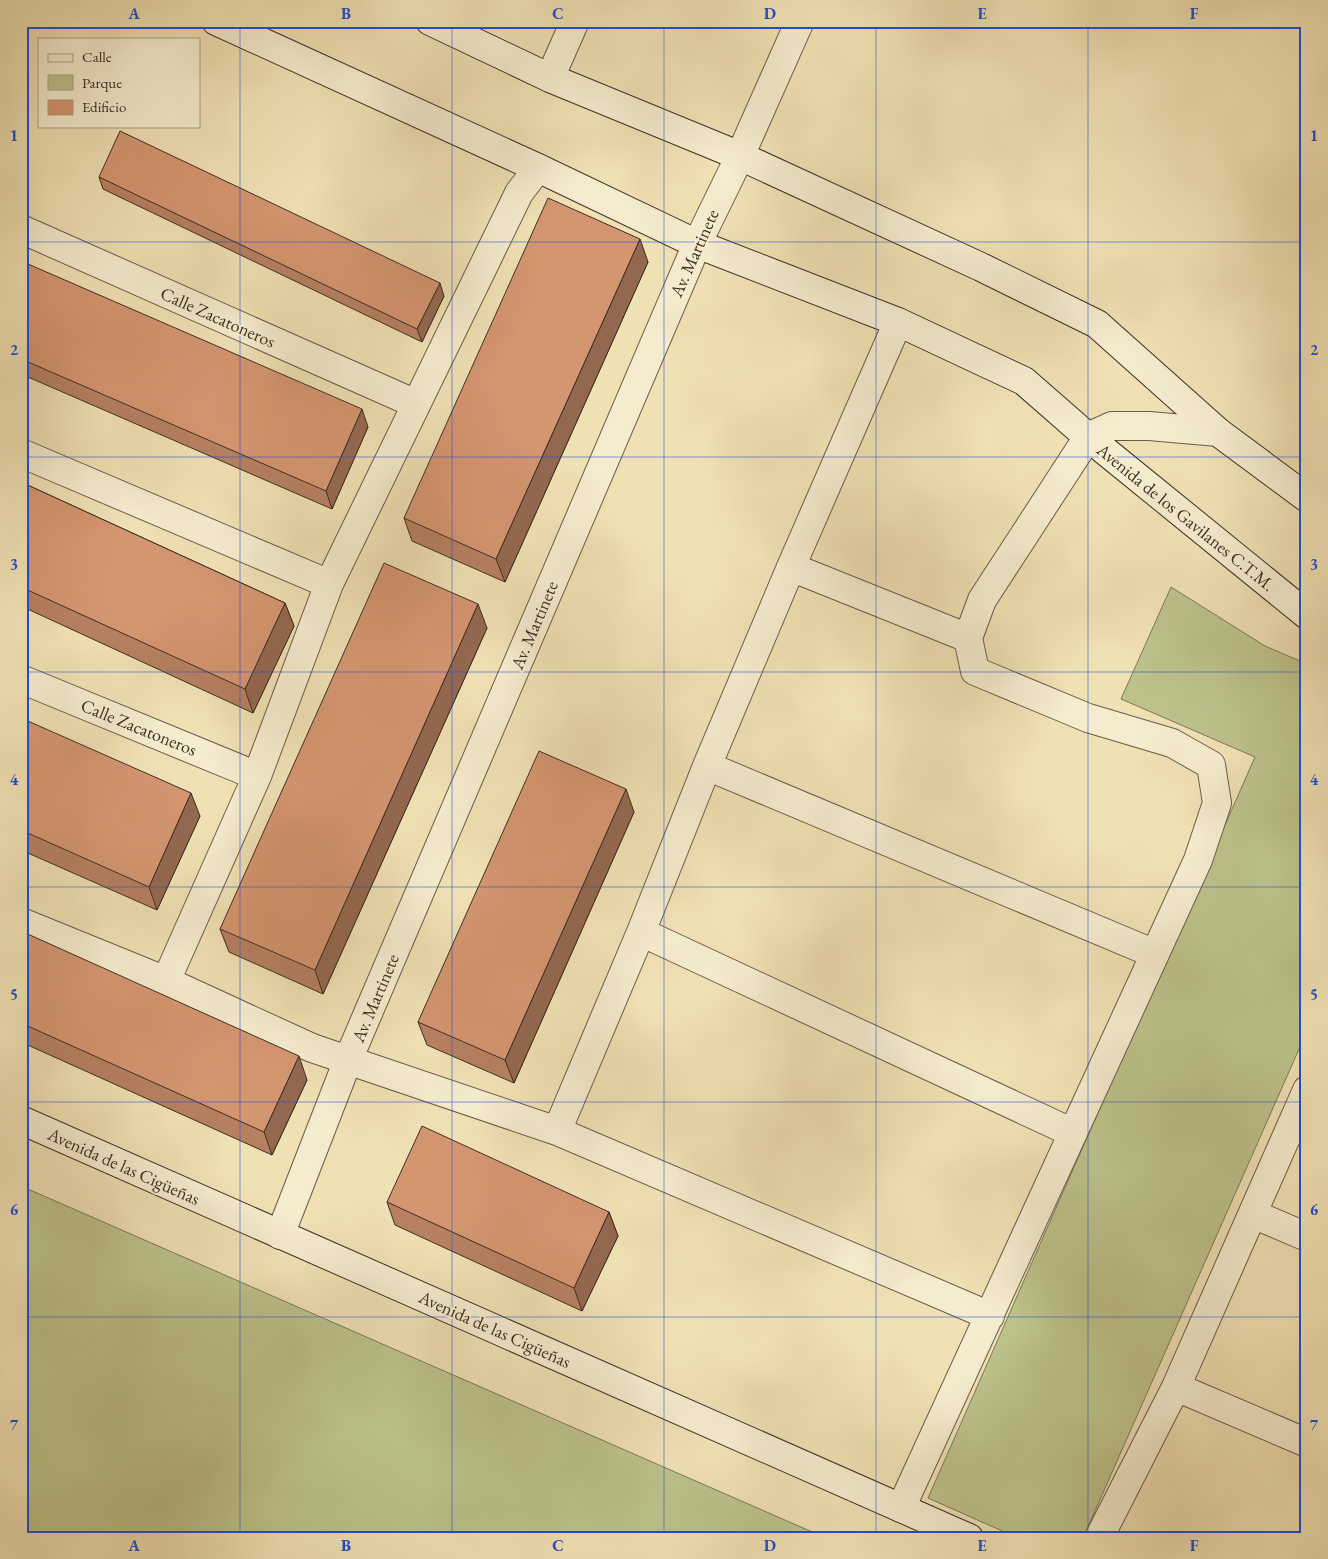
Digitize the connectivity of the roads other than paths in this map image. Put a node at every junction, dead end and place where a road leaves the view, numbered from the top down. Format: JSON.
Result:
{"nodes":[{"id":1,"x":216,"y":21,"type":"edge"},
{"id":2,"x":430,"y":21,"type":"edge"},
{"id":3,"x":576,"y":21,"type":"edge"},
{"id":4,"x":800,"y":21,"type":"edge"},
{"id":5,"x":550,"y":78,"type":"junction"},
{"id":6,"x":740,"y":156,"type":"junction"},
{"id":7,"x":538,"y":168,"type":"junction"},
{"id":8,"x":21,"y":229,"type":"edge"},
{"id":9,"x":697,"y":244,"type":"junction"},
{"id":10,"x":898,"y":322,"type":"junction"},
{"id":11,"x":416,"y":404,"type":"junction"},
{"id":12,"x":1218,"y":432,"type":"junction"},
{"id":13,"x":1088,"y":437,"type":"junction"},
{"id":14,"x":21,"y":453,"type":"edge"},
{"id":15,"x":1307,"y":498,"type":"edge"},
{"id":16,"x":791,"y":567,"type":"junction"},
{"id":17,"x":329,"y":584,"type":"junction"},
{"id":18,"x":1307,"y":615,"type":"edge"},
{"id":19,"x":968,"y":638,"type":"junction"},
{"id":20,"x":21,"y":679,"type":"edge"},
{"id":21,"x":707,"y":766,"type":"junction"},
{"id":22,"x":257,"y":776,"type":"junction"},
{"id":23,"x":21,"y":922,"type":"edge"},
{"id":24,"x":641,"y":932,"type":"junction"},
{"id":25,"x":1156,"y":954,"type":"junction"},
{"id":26,"x":166,"y":981,"type":"junction"},
{"id":27,"x":348,"y":1060,"type":"junction"},
{"id":28,"x":1307,"y":1090,"type":"edge"},
{"id":29,"x":21,"y":1120,"type":"edge"},
{"id":30,"x":557,"y":1131,"type":"junction"},
{"id":31,"x":1073,"y":1133,"type":"junction"},
{"id":32,"x":1253,"y":1214,"type":"junction"},
{"id":33,"x":280,"y":1235,"type":"junction"},
{"id":34,"x":1307,"y":1237,"type":"edge"},
{"id":35,"x":990,"y":1316,"type":"junction"},
{"id":36,"x":1176,"y":1387,"type":"junction"},
{"id":37,"x":1307,"y":1443,"type":"edge"},
{"id":38,"x":901,"y":1508,"type":"junction"},
{"id":39,"x":969,"y":1538,"type":"edge"},
{"id":40,"x":1099,"y":1538,"type":"edge"}],
"edges":[{"from":1,"to":7,"type":"street","name":"Avenida de los Gavilanes C.T.M."},
{"from":2,"to":5,"type":"street"},
{"from":3,"to":5,"type":"street"},
{"from":4,"to":6,"type":"street","name":"Av. Martinete"},
{"from":5,"to":6,"type":"street"},
{"from":6,"to":9,"type":"street","name":"Av. Martinete"},
{"from":6,"to":12,"type":"street"},
{"from":7,"to":9,"type":"street","name":"Avenida de los Gavilanes C.T.M."},
{"from":7,"to":11,"type":"street"},
{"from":8,"to":11,"type":"street","name":"Calle Zacatoneros"},
{"from":9,"to":10,"type":"street","name":"Avenida de los Gavilanes C.T.M."},
{"from":9,"to":27,"type":"street","name":"Av. Martinete"},
{"from":10,"to":13,"type":"street","name":"Avenida de los Gavilanes C.T.M."},
{"from":10,"to":16,"type":"street"},
{"from":11,"to":17,"type":"street"},
{"from":12,"to":13,"type":"street"},
{"from":12,"to":15,"type":"street"},
{"from":13,"to":18,"type":"street","name":"Avenida de los Gavilanes C.T.M."},
{"from":13,"to":19,"type":"street"},
{"from":14,"to":17,"type":"street"},
{"from":16,"to":19,"type":"street"},
{"from":16,"to":21,"type":"street"},
{"from":17,"to":22,"type":"street"},
{"from":19,"to":25,"type":"street"},
{"from":20,"to":22,"type":"street","name":"Calle Zacatoneros"},
{"from":21,"to":24,"type":"street"},
{"from":21,"to":25,"type":"street"},
{"from":22,"to":26,"type":"street"},
{"from":23,"to":26,"type":"street"},
{"from":24,"to":30,"type":"street"},
{"from":24,"to":31,"type":"street"},
{"from":25,"to":31,"type":"street"},
{"from":26,"to":27,"type":"street"},
{"from":27,"to":30,"type":"street"},
{"from":27,"to":33,"type":"street","name":"Av. Martinete"},
{"from":28,"to":32,"type":"street"},
{"from":29,"to":33,"type":"street","name":"Avenida de las Cigüeñas"},
{"from":30,"to":35,"type":"street"},
{"from":31,"to":35,"type":"street"},
{"from":32,"to":34,"type":"street"},
{"from":32,"to":36,"type":"street"},
{"from":33,"to":38,"type":"street","name":"Avenida de las Cigüeñas"},
{"from":35,"to":38,"type":"street"},
{"from":36,"to":37,"type":"street"},
{"from":36,"to":40,"type":"street"},
{"from":38,"to":39,"type":"street","name":"Avenida de las Cigüeñas"}]}
